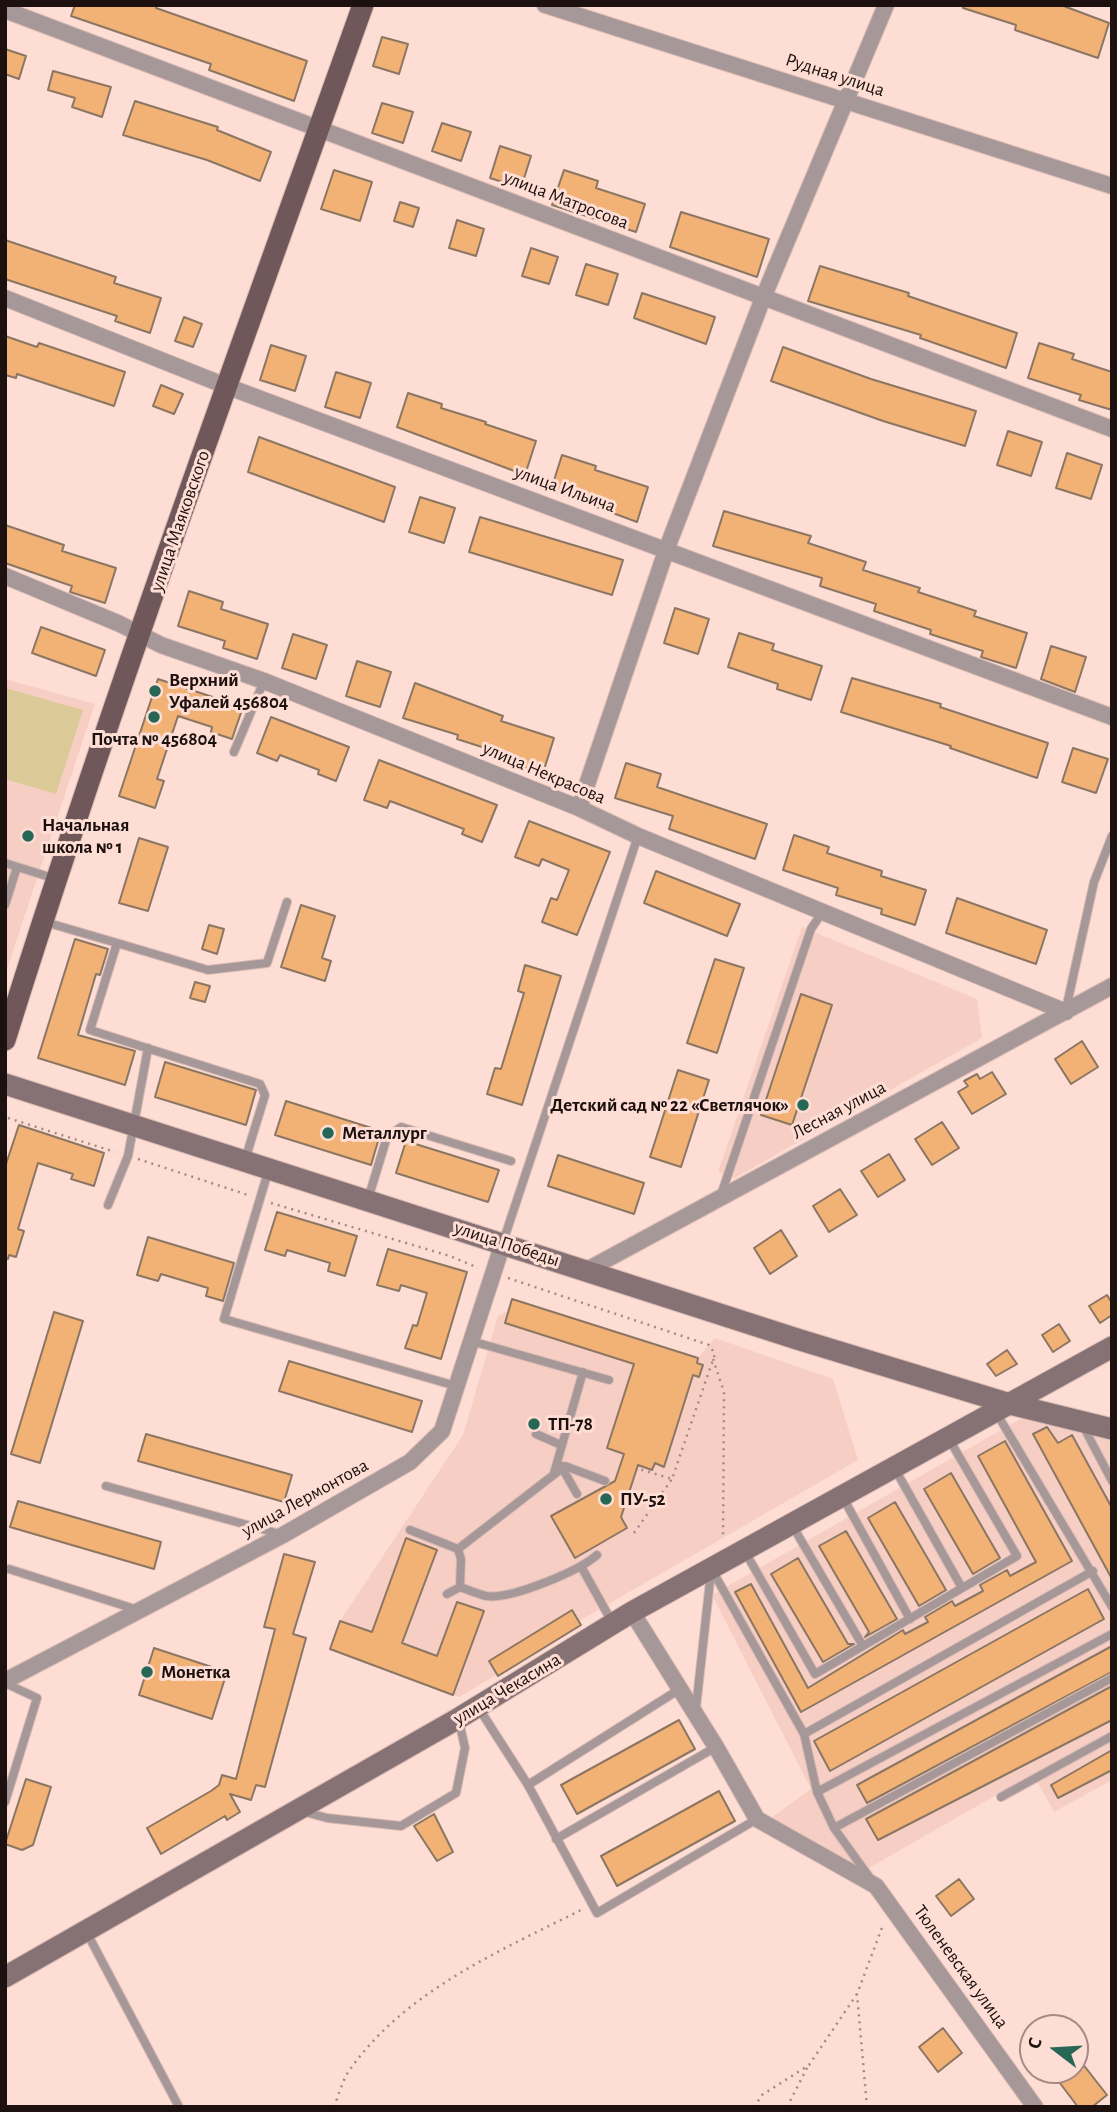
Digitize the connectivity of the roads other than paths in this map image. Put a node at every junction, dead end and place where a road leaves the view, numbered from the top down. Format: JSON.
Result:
{"nodes":[{"id":1,"x":363,"y":5,"type":"edge"},
{"id":2,"x":545,"y":5,"type":"edge"},
{"id":3,"x":886,"y":5,"type":"edge"},
{"id":4,"x":5,"y":10,"type":"edge"},
{"id":5,"x":847,"y":100,"type":"junction"},
{"id":6,"x":319,"y":129,"type":"junction"},
{"id":7,"x":1112,"y":186,"type":"edge"},
{"id":8,"x":5,"y":298,"type":"edge"},
{"id":9,"x":763,"y":298,"type":"junction"},
{"id":10,"x":226,"y":386,"type":"junction"},
{"id":11,"x":1112,"y":429,"type":"edge"},
{"id":12,"x":667,"y":548,"type":"junction"},
{"id":13,"x":5,"y":576,"type":"edge"},
{"id":14,"x":142,"y":633,"type":"junction"},
{"id":15,"x":264,"y":681,"type":"junction"},
{"id":16,"x":1112,"y":717,"type":"edge"},
{"id":17,"x":233,"y":752,"type":"dead end"},
{"id":18,"x":579,"y":808,"type":"junction"},
{"id":19,"x":638,"y":836,"type":"junction"},
{"id":20,"x":1112,"y":836,"type":"edge"},
{"id":21,"x":5,"y":863,"type":"edge"},
{"id":22,"x":17,"y":867,"type":"junction"},
{"id":23,"x":56,"y":879,"type":"junction"},
{"id":24,"x":287,"y":902,"type":"dead end"},
{"id":25,"x":5,"y":905,"type":"edge"},
{"id":26,"x":823,"y":911,"type":"junction"},
{"id":27,"x":42,"y":921,"type":"junction"},
{"id":28,"x":117,"y":943,"type":"junction"},
{"id":29,"x":1112,"y":986,"type":"edge"},
{"id":30,"x":1066,"y":1012,"type":"junction"},
{"id":31,"x":5,"y":1040,"type":"edge"},
{"id":32,"x":148,"y":1048,"type":"junction"},
{"id":33,"x":5,"y":1083,"type":"edge"},
{"id":34,"x":134,"y":1125,"type":"junction"},
{"id":35,"x":244,"y":1161,"type":"junction"},
{"id":36,"x":510,"y":1161,"type":"dead end"},
{"id":37,"x":269,"y":1169,"type":"junction"},
{"id":38,"x":720,"y":1198,"type":"junction"},
{"id":39,"x":368,"y":1199,"type":"junction"},
{"id":40,"x":108,"y":1205,"type":"dead end"},
{"id":41,"x":503,"y":1243,"type":"junction"},
{"id":42,"x":587,"y":1270,"type":"junction"},
{"id":43,"x":470,"y":1340,"type":"junction"},
{"id":44,"x":1112,"y":1347,"type":"edge"},
{"id":45,"x":583,"y":1372,"type":"junction"},
{"id":46,"x":610,"y":1380,"type":"dead end"},
{"id":47,"x":456,"y":1386,"type":"junction"},
{"id":48,"x":1003,"y":1408,"type":"junction"},
{"id":49,"x":1080,"y":1420,"type":"junction"},
{"id":50,"x":1112,"y":1429,"type":"edge"},
{"id":51,"x":536,"y":1434,"type":"dead end"},
{"id":52,"x":948,"y":1437,"type":"junction"},
{"id":53,"x":562,"y":1445,"type":"junction"},
{"id":54,"x":894,"y":1467,"type":"junction"},
{"id":55,"x":558,"y":1471,"type":"junction"},
{"id":56,"x":604,"y":1481,"type":"dead end"},
{"id":57,"x":1112,"y":1481,"type":"edge"},
{"id":58,"x":106,"y":1486,"type":"dead end"},
{"id":59,"x":577,"y":1494,"type":"dead end"},
{"id":60,"x":842,"y":1496,"type":"junction"},
{"id":61,"x":792,"y":1524,"type":"junction"},
{"id":62,"x":410,"y":1530,"type":"dead end"},
{"id":63,"x":283,"y":1535,"type":"junction"},
{"id":64,"x":458,"y":1549,"type":"junction"},
{"id":65,"x":744,"y":1550,"type":"junction"},
{"id":66,"x":597,"y":1555,"type":"dead end"},
{"id":67,"x":582,"y":1568,"type":"junction"},
{"id":68,"x":9,"y":1569,"type":"dead end"},
{"id":69,"x":711,"y":1569,"type":"junction"},
{"id":70,"x":1093,"y":1572,"type":"junction"},
{"id":71,"x":460,"y":1587,"type":"junction"},
{"id":72,"x":962,"y":1588,"type":"junction"},
{"id":73,"x":447,"y":1594,"type":"dead end"},
{"id":74,"x":1112,"y":1607,"type":"edge"},
{"id":75,"x":141,"y":1611,"type":"junction"},
{"id":76,"x":632,"y":1612,"type":"junction"},
{"id":77,"x":910,"y":1619,"type":"junction"},
{"id":78,"x":613,"y":1624,"type":"junction"},
{"id":79,"x":1112,"y":1634,"type":"edge"},
{"id":80,"x":863,"y":1646,"type":"junction"},
{"id":81,"x":1112,"y":1678,"type":"edge"},
{"id":82,"x":5,"y":1682,"type":"edge"},
{"id":83,"x":680,"y":1689,"type":"junction"},
{"id":84,"x":478,"y":1707,"type":"junction"},
{"id":85,"x":695,"y":1713,"type":"junction"},
{"id":86,"x":459,"y":1718,"type":"junction"},
{"id":87,"x":804,"y":1734,"type":"junction"},
{"id":88,"x":1112,"y":1736,"type":"edge"},
{"id":89,"x":716,"y":1747,"type":"junction"},
{"id":90,"x":8,"y":1782,"type":"edge"},
{"id":91,"x":528,"y":1785,"type":"junction"},
{"id":92,"x":817,"y":1792,"type":"junction"},
{"id":93,"x":1001,"y":1797,"type":"dead end"},
{"id":94,"x":5,"y":1802,"type":"edge"},
{"id":95,"x":295,"y":1809,"type":"junction"},
{"id":96,"x":757,"y":1819,"type":"junction"},
{"id":97,"x":834,"y":1828,"type":"junction"},
{"id":98,"x":556,"y":1839,"type":"junction"},
{"id":99,"x":876,"y":1886,"type":"junction"},
{"id":100,"x":85,"y":1931,"type":"junction"},
{"id":101,"x":5,"y":1977,"type":"edge"},
{"id":102,"x":179,"y":2107,"type":"edge"},
{"id":103,"x":1035,"y":2107,"type":"edge"}],
"edges":[{"from":1,"to":6,"type":"main road","name":"улица Маяковского"},
{"from":2,"to":5,"type":"street","name":"Рудная улица"},
{"from":3,"to":5,"type":"street"},
{"from":4,"to":6,"type":"street","name":"улица Матросова"},
{"from":5,"to":7,"type":"street","name":"Рудная улица"},
{"from":5,"to":9,"type":"street"},
{"from":6,"to":9,"type":"street","name":"улица Матросова"},
{"from":6,"to":10,"type":"main road","name":"улица Маяковского"},
{"from":8,"to":10,"type":"street","name":"улица Ильича"},
{"from":9,"to":11,"type":"street","name":"улица Матросова"},
{"from":9,"to":12,"type":"street"},
{"from":10,"to":12,"type":"street","name":"улица Ильича"},
{"from":10,"to":14,"type":"main road","name":"улица Маяковского"},
{"from":12,"to":16,"type":"street","name":"улица Ильича"},
{"from":12,"to":18,"type":"street"},
{"from":13,"to":14,"type":"street","name":"улица Некрасова"},
{"from":14,"to":15,"type":"street","name":"улица Некрасова"},
{"from":14,"to":23,"type":"main road","name":"улица Маяковского"},
{"from":15,"to":17,"type":"lane"},
{"from":15,"to":18,"type":"street","name":"улица Некрасова"},
{"from":18,"to":19,"type":"street","name":"улица Некрасова"},
{"from":19,"to":26,"type":"street","name":"улица Некрасова"},
{"from":19,"to":41,"type":"lane"},
{"from":20,"to":30,"type":"lane"},
{"from":21,"to":22,"type":"lane"},
{"from":22,"to":23,"type":"lane"},
{"from":22,"to":25,"type":"lane"},
{"from":23,"to":27,"type":"main road","name":"улица Маяковского"},
{"from":24,"to":28,"type":"lane"},
{"from":26,"to":30,"type":"street","name":"улица Некрасова"},
{"from":26,"to":38,"type":"lane"},
{"from":27,"to":28,"type":"lane"},
{"from":27,"to":31,"type":"main road","name":"улица Маяковского"},
{"from":28,"to":32,"type":"lane"},
{"from":29,"to":30,"type":"street","name":"Лесная улица"},
{"from":30,"to":38,"type":"street","name":"Лесная улица"},
{"from":32,"to":34,"type":"lane"},
{"from":32,"to":35,"type":"lane"},
{"from":33,"to":34,"type":"street","name":"улица Победы"},
{"from":34,"to":35,"type":"street","name":"улица Победы"},
{"from":34,"to":40,"type":"lane"},
{"from":35,"to":37,"type":"street","name":"улица Победы"},
{"from":36,"to":39,"type":"lane"},
{"from":37,"to":39,"type":"street","name":"улица Победы"},
{"from":37,"to":47,"type":"lane"},
{"from":38,"to":42,"type":"street","name":"Лесная улица"},
{"from":39,"to":41,"type":"street","name":"улица Победы"},
{"from":41,"to":42,"type":"street","name":"улица Победы"},
{"from":41,"to":43,"type":"street","name":"улица Лермонтова"},
{"from":42,"to":48,"type":"street","name":"улица Победы"},
{"from":43,"to":45,"type":"lane"},
{"from":43,"to":47,"type":"street","name":"улица Лермонтова"},
{"from":44,"to":48,"type":"street","name":"улица Чекасина"},
{"from":45,"to":46,"type":"lane"},
{"from":45,"to":53,"type":"lane"},
{"from":47,"to":63,"type":"street","name":"улица Лермонтова"},
{"from":48,"to":49,"type":"street","name":"улица Победы"},
{"from":48,"to":52,"type":"street","name":"улица Чекасина"},
{"from":48,"to":70,"type":"lane"},
{"from":49,"to":50,"type":"street","name":"улица Победы"},
{"from":49,"to":57,"type":"lane"},
{"from":51,"to":53,"type":"lane"},
{"from":52,"to":54,"type":"street","name":"улица Чекасина"},
{"from":52,"to":72,"type":"lane"},
{"from":53,"to":55,"type":"lane"},
{"from":54,"to":60,"type":"street","name":"улица Чекасина"},
{"from":54,"to":72,"type":"lane"},
{"from":55,"to":56,"type":"lane"},
{"from":55,"to":59,"type":"lane"},
{"from":55,"to":64,"type":"lane"},
{"from":58,"to":63,"type":"lane"},
{"from":60,"to":61,"type":"street","name":"улица Чекасина"},
{"from":60,"to":77,"type":"lane"},
{"from":61,"to":65,"type":"street","name":"улица Чекасина"},
{"from":61,"to":80,"type":"lane"},
{"from":62,"to":64,"type":"lane"},
{"from":63,"to":75,"type":"street","name":"улица Лермонтова"},
{"from":64,"to":71,"type":"lane"},
{"from":65,"to":69,"type":"street","name":"улица Чекасина"},
{"from":65,"to":80,"type":"lane"},
{"from":66,"to":67,"type":"lane"},
{"from":67,"to":71,"type":"lane"},
{"from":67,"to":78,"type":"lane"},
{"from":68,"to":75,"type":"lane"},
{"from":69,"to":76,"type":"street","name":"улица Чекасина"},
{"from":69,"to":85,"type":"lane"},
{"from":69,"to":87,"type":"lane"},
{"from":70,"to":74,"type":"lane"},
{"from":70,"to":87,"type":"lane"},
{"from":71,"to":73,"type":"lane"},
{"from":72,"to":77,"type":"lane"},
{"from":75,"to":82,"type":"street","name":"улица Лермонтова"},
{"from":76,"to":78,"type":"street","name":"улица Чекасина"},
{"from":76,"to":83,"type":"street"},
{"from":77,"to":80,"type":"lane"},
{"from":78,"to":84,"type":"street","name":"улица Чекасина"},
{"from":79,"to":92,"type":"lane"},
{"from":81,"to":97,"type":"lane"},
{"from":82,"to":90,"type":"lane"},
{"from":83,"to":85,"type":"street"},
{"from":83,"to":91,"type":"lane"},
{"from":84,"to":86,"type":"street","name":"улица Чекасина"},
{"from":84,"to":91,"type":"lane"},
{"from":85,"to":89,"type":"street"},
{"from":86,"to":95,"type":"street","name":"улица Чекасина"},
{"from":86,"to":95,"type":"lane"},
{"from":87,"to":92,"type":"lane"},
{"from":88,"to":93,"type":"lane"},
{"from":89,"to":96,"type":"street"},
{"from":89,"to":98,"type":"lane"},
{"from":90,"to":94,"type":"lane"},
{"from":91,"to":98,"type":"lane"},
{"from":92,"to":97,"type":"lane"},
{"from":95,"to":100,"type":"street","name":"улица Чекасина"},
{"from":96,"to":98,"type":"lane"},
{"from":96,"to":99,"type":"street"},
{"from":97,"to":99,"type":"lane"},
{"from":99,"to":103,"type":"street","name":"Тюленевская улица"},
{"from":100,"to":101,"type":"street","name":"улица Чекасина"},
{"from":100,"to":102,"type":"lane"}]}
